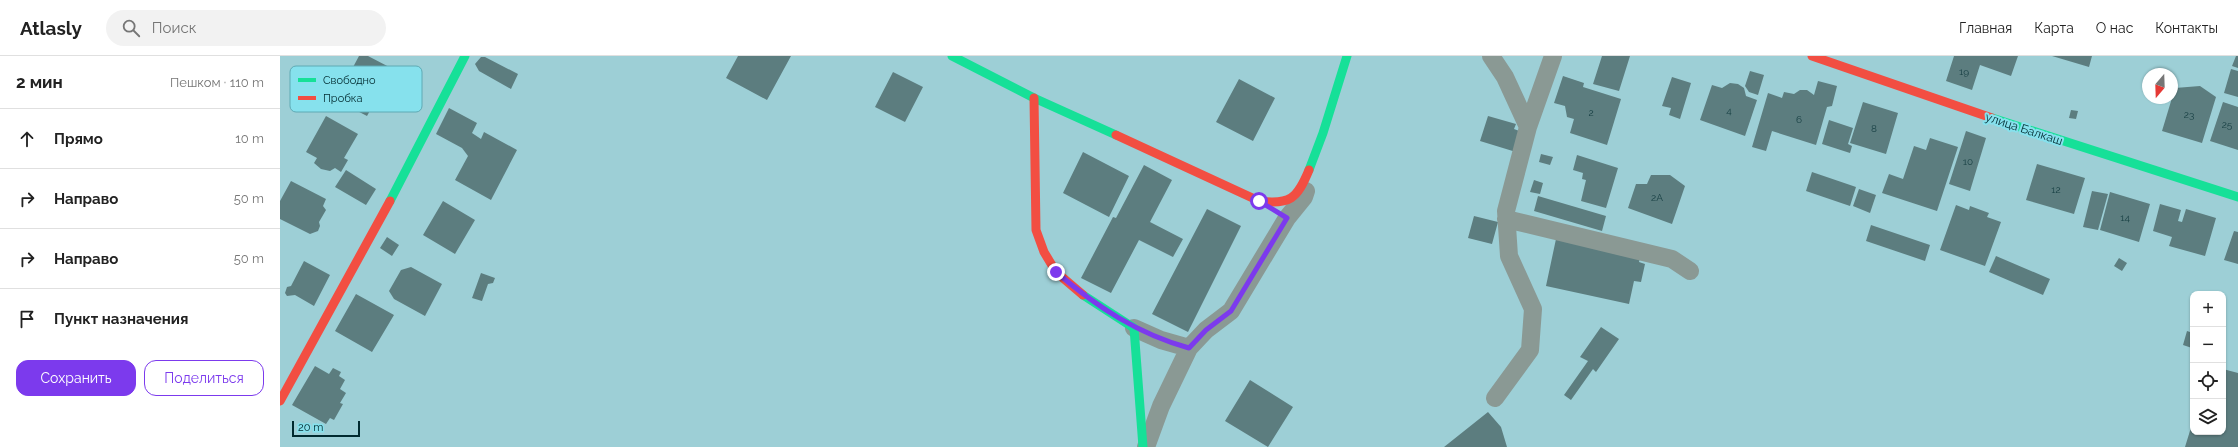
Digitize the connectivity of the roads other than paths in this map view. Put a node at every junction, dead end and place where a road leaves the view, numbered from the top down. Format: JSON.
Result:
{"nodes":[{"id":1,"x":465,"y":56,"type":"edge"},
{"id":2,"x":952,"y":56,"type":"edge"},
{"id":3,"x":1347,"y":56,"type":"edge"},
{"id":4,"x":1491,"y":56,"type":"edge"},
{"id":5,"x":1554,"y":56,"type":"edge"},
{"id":6,"x":1812,"y":56,"type":"edge"},
{"id":7,"x":1034,"y":98,"type":"junction"},
{"id":8,"x":1528,"y":127,"type":"junction"},
{"id":9,"x":1306,"y":177,"type":"junction"},
{"id":10,"x":2238,"y":197,"type":"edge"},
{"id":11,"x":1259,"y":201,"type":"junction"},
{"id":12,"x":1287,"y":218,"type":"junction"},
{"id":13,"x":1506,"y":219,"type":"junction"},
{"id":14,"x":1690,"y":271,"type":"dead end"},
{"id":15,"x":1134,"y":328,"type":"junction"},
{"id":16,"x":1189,"y":348,"type":"junction"},
{"id":17,"x":1495,"y":398,"type":"dead end"},
{"id":18,"x":280,"y":401,"type":"edge"},
{"id":19,"x":1144,"y":447,"type":"edge"}],
"edges":[{"from":1,"to":18,"type":"street"},
{"from":2,"to":7,"type":"street"},
{"from":3,"to":9,"type":"street"},
{"from":4,"to":8,"type":"street"},
{"from":5,"to":8,"type":"street"},
{"from":6,"to":10,"type":"street","name":"улица Балкаш"},
{"from":7,"to":11,"type":"street"},
{"from":7,"to":15,"type":"street"},
{"from":8,"to":13,"type":"street"},
{"from":9,"to":11,"type":"street"},
{"from":9,"to":12,"type":"street"},
{"from":11,"to":12,"type":"street"},
{"from":12,"to":16,"type":"street"},
{"from":13,"to":14,"type":"street"},
{"from":13,"to":17,"type":"street"},
{"from":15,"to":16,"type":"street"},
{"from":15,"to":19,"type":"street"},
{"from":16,"to":19,"type":"street"}]}
